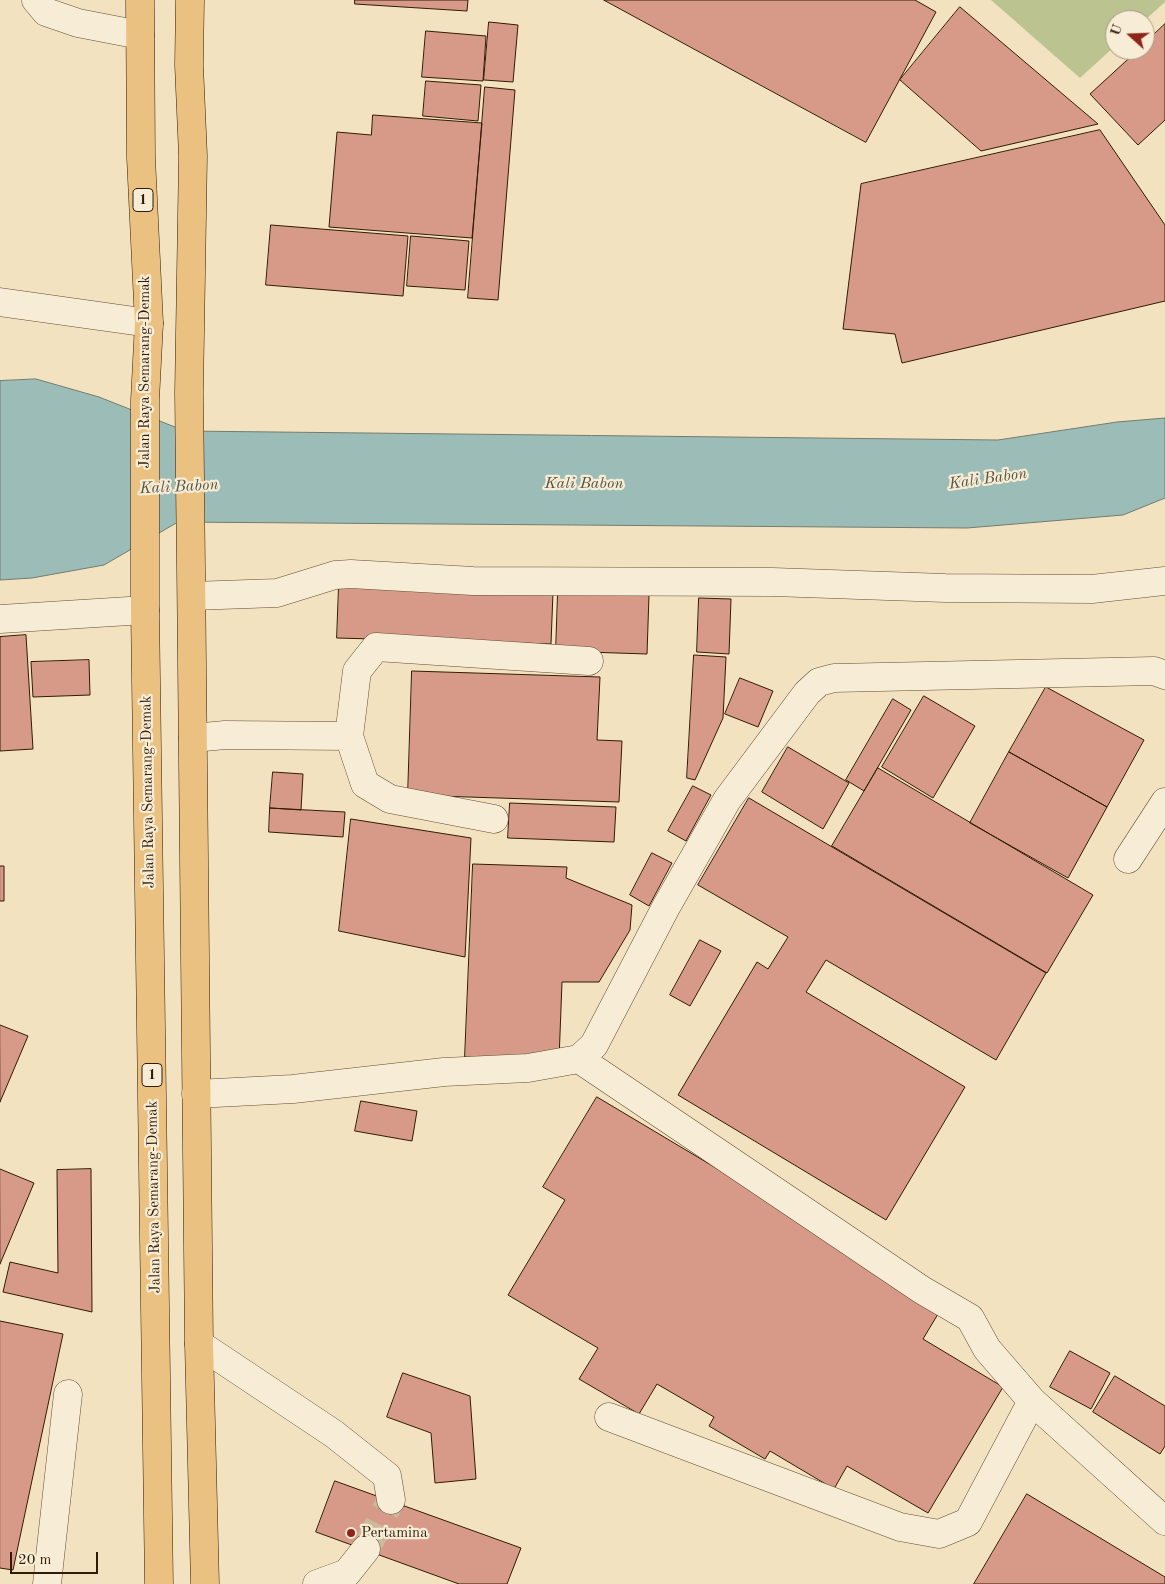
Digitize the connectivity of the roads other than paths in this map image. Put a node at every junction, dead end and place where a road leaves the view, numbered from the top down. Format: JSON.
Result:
{"nodes":[{"id":1,"x":36,"y":0,"type":"edge"},
{"id":2,"x":140,"y":0,"type":"edge"},
{"id":3,"x":190,"y":0,"type":"edge"},
{"id":4,"x":140,"y":35,"type":"junction"},
{"id":5,"x":0,"y":302,"type":"edge"},
{"id":6,"x":149,"y":323,"type":"junction"},
{"id":7,"x":1165,"y":581,"type":"edge"},
{"id":8,"x":192,"y":596,"type":"junction"},
{"id":9,"x":145,"y":610,"type":"junction"},
{"id":10,"x":0,"y":619,"type":"edge"},
{"id":11,"x":589,"y":661,"type":"dead end"},
{"id":12,"x":1165,"y":675,"type":"edge"},
{"id":13,"x":348,"y":736,"type":"junction"},
{"id":14,"x":193,"y":738,"type":"junction"},
{"id":15,"x":1165,"y":802,"type":"edge"},
{"id":16,"x":494,"y":819,"type":"dead end"},
{"id":17,"x":1128,"y":859,"type":"dead end"},
{"id":18,"x":579,"y":1059,"type":"junction"},
{"id":19,"x":196,"y":1094,"type":"junction"},
{"id":20,"x":199,"y":1344,"type":"junction"},
{"id":21,"x":68,"y":1394,"type":"dead end"},
{"id":22,"x":1032,"y":1401,"type":"junction"},
{"id":23,"x":609,"y":1417,"type":"dead end"},
{"id":24,"x":391,"y":1500,"type":"tunnel mouth"},
{"id":25,"x":1165,"y":1521,"type":"edge"},
{"id":26,"x":366,"y":1549,"type":"tunnel mouth"},
{"id":27,"x":47,"y":1584,"type":"edge"},
{"id":28,"x":159,"y":1584,"type":"edge"},
{"id":29,"x":205,"y":1584,"type":"edge"},
{"id":30,"x":317,"y":1584,"type":"edge"}],
"edges":[{"from":1,"to":4,"type":"street"},
{"from":2,"to":4,"type":"highway","name":"Jalan Raya Semarang-Demak","number":"1"},
{"from":3,"to":8,"type":"highway"},
{"from":4,"to":6,"type":"highway","name":"Jalan Raya Semarang-Demak","number":"1"},
{"from":5,"to":6,"type":"street"},
{"from":6,"to":9,"type":"highway","name":"Jalan Raya Semarang-Demak","number":"1"},
{"from":7,"to":8,"type":"street"},
{"from":8,"to":14,"type":"highway"},
{"from":9,"to":10,"type":"street"},
{"from":9,"to":28,"type":"highway","name":"Jalan Raya Semarang-Demak","number":"1"},
{"from":11,"to":13,"type":"street"},
{"from":12,"to":18,"type":"street"},
{"from":13,"to":14,"type":"street"},
{"from":13,"to":16,"type":"street"},
{"from":14,"to":19,"type":"highway"},
{"from":15,"to":17,"type":"street"},
{"from":18,"to":19,"type":"street"},
{"from":18,"to":22,"type":"street"},
{"from":19,"to":20,"type":"highway"},
{"from":20,"to":24,"type":"street"},
{"from":20,"to":29,"type":"highway"},
{"from":21,"to":27,"type":"street"},
{"from":22,"to":23,"type":"street"},
{"from":22,"to":25,"type":"street"},
{"from":26,"to":30,"type":"street"}]}
